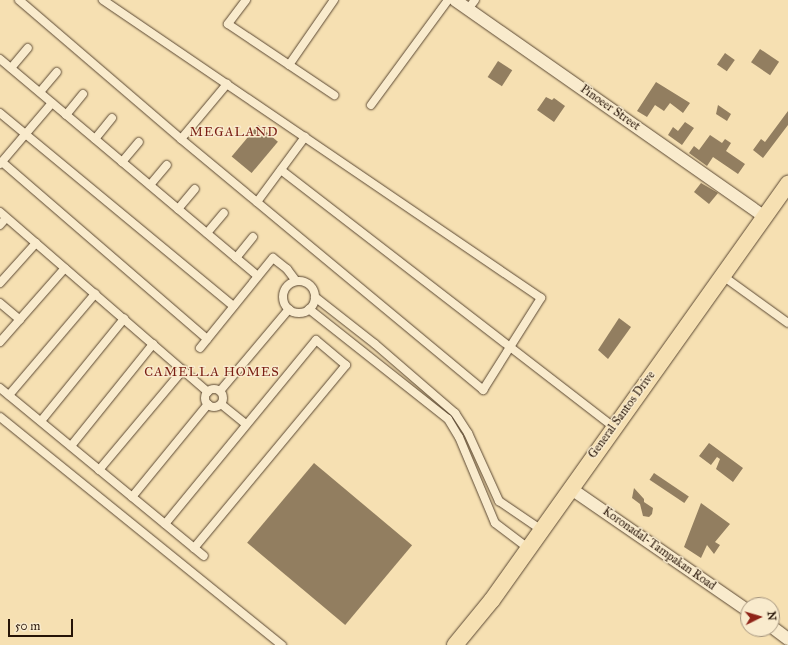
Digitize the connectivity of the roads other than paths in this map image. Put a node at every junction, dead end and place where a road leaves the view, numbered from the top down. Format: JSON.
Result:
{"nodes":[{"id":1,"x":19,"y":0,"type":"edge"},
{"id":2,"x":104,"y":0,"type":"edge"},
{"id":3,"x":246,"y":0,"type":"edge"},
{"id":4,"x":334,"y":0,"type":"edge"},
{"id":5,"x":448,"y":0,"type":"edge"},
{"id":6,"x":455,"y":0,"type":"edge"},
{"id":7,"x":472,"y":4,"type":"edge"},
{"id":8,"x":28,"y":48,"type":"dead end"},
{"id":9,"x":0,"y":59,"type":"edge"},
{"id":10,"x":289,"y":65,"type":"junction"},
{"id":11,"x":11,"y":68,"type":"junction"},
{"id":12,"x":57,"y":72,"type":"dead end"},
{"id":13,"x":227,"y":84,"type":"junction"},
{"id":14,"x":40,"y":92,"type":"junction"},
{"id":15,"x":83,"y":94,"type":"dead end"},
{"id":16,"x":334,"y":95,"type":"dead end"},
{"id":17,"x":52,"y":103,"type":"junction"},
{"id":18,"x":371,"y":105,"type":"dead end"},
{"id":19,"x":0,"y":113,"type":"edge"},
{"id":20,"x":66,"y":115,"type":"junction"},
{"id":21,"x":112,"y":118,"type":"dead end"},
{"id":22,"x":26,"y":135,"type":"junction"},
{"id":23,"x":305,"y":137,"type":"junction"},
{"id":24,"x":95,"y":139,"type":"junction"},
{"id":25,"x":181,"y":140,"type":"junction"},
{"id":26,"x":139,"y":142,"type":"dead end"},
{"id":27,"x":122,"y":162,"type":"junction"},
{"id":28,"x":1,"y":163,"type":"edge"},
{"id":29,"x":167,"y":165,"type":"dead end"},
{"id":30,"x":281,"y":170,"type":"junction"},
{"id":31,"x":788,"y":184,"type":"edge"},
{"id":32,"x":150,"y":185,"type":"junction"},
{"id":33,"x":195,"y":189,"type":"dead end"},
{"id":34,"x":257,"y":202,"type":"junction"},
{"id":35,"x":178,"y":209,"type":"junction"},
{"id":36,"x":224,"y":213,"type":"dead end"},
{"id":37,"x":3,"y":215,"type":"edge"},
{"id":38,"x":765,"y":217,"type":"junction"},
{"id":39,"x":0,"y":225,"type":"edge"},
{"id":40,"x":207,"y":233,"type":"junction"},
{"id":41,"x":253,"y":237,"type":"dead end"},
{"id":42,"x":36,"y":243,"type":"junction"},
{"id":43,"x":236,"y":258,"type":"junction"},
{"id":44,"x":65,"y":268,"type":"junction"},
{"id":45,"x":258,"y":276,"type":"junction"},
{"id":46,"x":723,"y":276,"type":"junction"},
{"id":47,"x":296,"y":281,"type":"junction"},
{"id":48,"x":0,"y":283,"type":"edge"},
{"id":49,"x":95,"y":294,"type":"junction"},
{"id":50,"x":315,"y":297,"type":"junction"},
{"id":51,"x":0,"y":303,"type":"edge"},
{"id":52,"x":233,"y":306,"type":"junction"},
{"id":53,"x":289,"y":309,"type":"junction"},
{"id":54,"x":309,"y":309,"type":"junction"},
{"id":55,"x":124,"y":319,"type":"junction"},
{"id":56,"x":20,"y":320,"type":"junction"},
{"id":57,"x":788,"y":323,"type":"edge"},
{"id":58,"x":207,"y":339,"type":"junction"},
{"id":59,"x":0,"y":342,"type":"edge"},
{"id":60,"x":153,"y":344,"type":"junction"},
{"id":61,"x":510,"y":347,"type":"junction"},
{"id":62,"x":200,"y":348,"type":"dead end"},
{"id":63,"x":183,"y":370,"type":"junction"},
{"id":64,"x":0,"y":388,"type":"edge"},
{"id":65,"x":220,"y":391,"type":"junction"},
{"id":66,"x":208,"y":392,"type":"junction"},
{"id":67,"x":9,"y":395,"type":"junction"},
{"id":68,"x":208,"y":404,"type":"junction"},
{"id":69,"x":221,"y":404,"type":"junction"},
{"id":70,"x":0,"y":417,"type":"edge"},
{"id":71,"x":40,"y":421,"type":"junction"},
{"id":72,"x":246,"y":424,"type":"junction"},
{"id":73,"x":614,"y":427,"type":"junction"},
{"id":74,"x":71,"y":446,"type":"junction"},
{"id":75,"x":100,"y":470,"type":"junction"},
{"id":76,"x":570,"y":488,"type":"junction"},
{"id":77,"x":132,"y":497,"type":"junction"},
{"id":78,"x":165,"y":524,"type":"junction"},
{"id":79,"x":540,"y":529,"type":"junction"},
{"id":80,"x":194,"y":548,"type":"junction"},
{"id":81,"x":528,"y":548,"type":"junction"},
{"id":82,"x":204,"y":556,"type":"dead end"},
{"id":83,"x":740,"y":605,"type":"edge"},
{"id":84,"x":282,"y":645,"type":"edge"},
{"id":85,"x":455,"y":645,"type":"edge"}],
"edges":[{"from":1,"to":25,"type":"street"},
{"from":2,"to":13,"type":"street"},
{"from":3,"to":10,"type":"street"},
{"from":4,"to":10,"type":"street"},
{"from":5,"to":18,"type":"street"},
{"from":6,"to":7,"type":"main road","name":"Pinoeer Street"},
{"from":7,"to":38,"type":"main road","name":"Pinoeer Street"},
{"from":8,"to":11,"type":"street"},
{"from":9,"to":11,"type":"street"},
{"from":10,"to":16,"type":"street"},
{"from":11,"to":14,"type":"street"},
{"from":12,"to":14,"type":"street"},
{"from":13,"to":23,"type":"street"},
{"from":13,"to":25,"type":"street"},
{"from":14,"to":17,"type":"street"},
{"from":15,"to":20,"type":"street"},
{"from":17,"to":20,"type":"street"},
{"from":17,"to":22,"type":"street"},
{"from":19,"to":22,"type":"street"},
{"from":20,"to":24,"type":"street"},
{"from":21,"to":24,"type":"street"},
{"from":22,"to":28,"type":"street"},
{"from":22,"to":52,"type":"street"},
{"from":23,"to":30,"type":"street"},
{"from":23,"to":61,"type":"street"},
{"from":24,"to":27,"type":"street"},
{"from":25,"to":34,"type":"street"},
{"from":26,"to":27,"type":"street"},
{"from":27,"to":32,"type":"street"},
{"from":28,"to":58,"type":"street"},
{"from":29,"to":32,"type":"street"},
{"from":30,"to":34,"type":"street"},
{"from":30,"to":61,"type":"street"},
{"from":31,"to":38,"type":"highway","name":"General Santos Drive"},
{"from":32,"to":35,"type":"street"},
{"from":33,"to":35,"type":"street"},
{"from":34,"to":61,"type":"street"},
{"from":35,"to":40,"type":"street"},
{"from":36,"to":40,"type":"street"},
{"from":37,"to":39,"type":"street"},
{"from":37,"to":42,"type":"street"},
{"from":38,"to":46,"type":"highway","name":"General Santos Drive"},
{"from":40,"to":43,"type":"street"},
{"from":41,"to":43,"type":"street"},
{"from":42,"to":44,"type":"street"},
{"from":42,"to":48,"type":"street"},
{"from":43,"to":45,"type":"street"},
{"from":44,"to":49,"type":"street"},
{"from":44,"to":56,"type":"street"},
{"from":45,"to":47,"type":"street"},
{"from":45,"to":52,"type":"street"},
{"from":46,"to":57,"type":"street"},
{"from":46,"to":73,"type":"highway","name":"General Santos Drive"},
{"from":47,"to":50,"type":"street"},
{"from":47,"to":53,"type":"street"},
{"from":49,"to":55,"type":"street"},
{"from":49,"to":67,"type":"street"},
{"from":50,"to":54,"type":"street"},
{"from":50,"to":79,"type":"street"},
{"from":51,"to":56,"type":"street"},
{"from":52,"to":58,"type":"street"},
{"from":53,"to":54,"type":"street"},
{"from":53,"to":65,"type":"street"},
{"from":54,"to":81,"type":"street"},
{"from":55,"to":60,"type":"street"},
{"from":55,"to":71,"type":"street"},
{"from":56,"to":59,"type":"street"},
{"from":58,"to":62,"type":"street"},
{"from":60,"to":63,"type":"street"},
{"from":60,"to":74,"type":"street"},
{"from":61,"to":73,"type":"street"},
{"from":63,"to":66,"type":"street"},
{"from":63,"to":75,"type":"street"},
{"from":64,"to":67,"type":"street"},
{"from":65,"to":66,"type":"street"},
{"from":65,"to":69,"type":"street"},
{"from":66,"to":68,"type":"street"},
{"from":67,"to":71,"type":"street"},
{"from":68,"to":69,"type":"street"},
{"from":68,"to":77,"type":"street"},
{"from":69,"to":72,"type":"street"},
{"from":70,"to":84,"type":"street"},
{"from":71,"to":74,"type":"street"},
{"from":72,"to":78,"type":"street"},
{"from":72,"to":80,"type":"street"},
{"from":73,"to":76,"type":"highway","name":"General Santos Drive"},
{"from":74,"to":75,"type":"street"},
{"from":75,"to":77,"type":"street"},
{"from":76,"to":79,"type":"highway","name":"General Santos Drive"},
{"from":76,"to":83,"type":"main road","name":"Koronadal-Tampakan Road"},
{"from":77,"to":78,"type":"street"},
{"from":78,"to":80,"type":"street"},
{"from":79,"to":81,"type":"highway","name":"General Santos Drive"},
{"from":80,"to":82,"type":"street"},
{"from":81,"to":85,"type":"highway","name":"General Santos Drive"}]}
